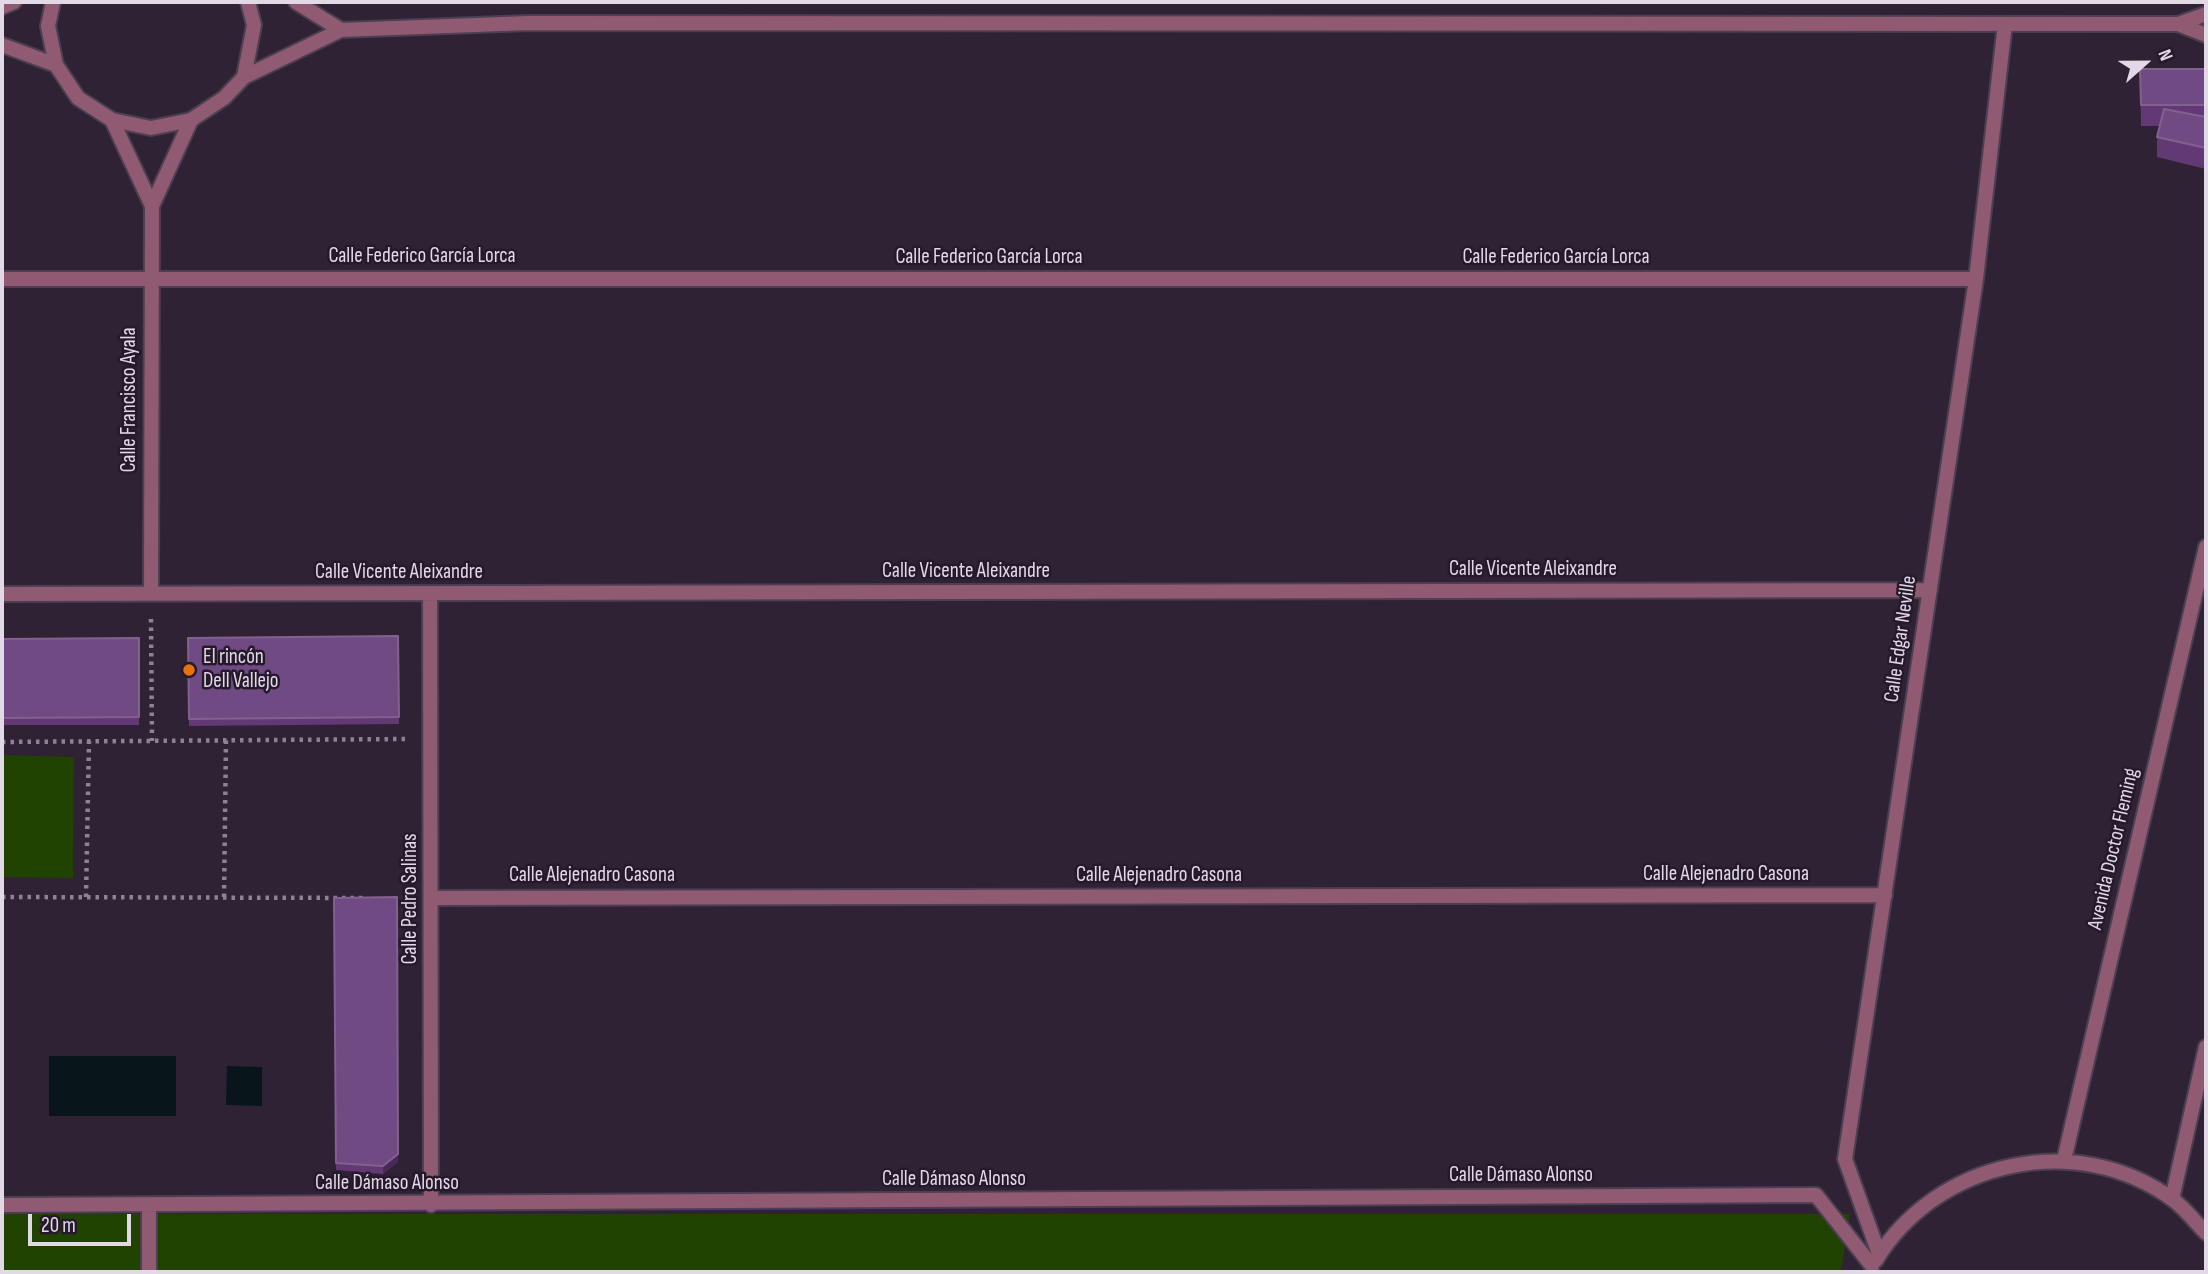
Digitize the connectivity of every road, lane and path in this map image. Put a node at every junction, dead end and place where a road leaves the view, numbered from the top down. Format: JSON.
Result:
{"nodes":[{"id":1,"x":15,"y":2,"type":"edge"},
{"id":2,"x":53,"y":2,"type":"edge"},
{"id":3,"x":248,"y":2,"type":"edge"},
{"id":4,"x":296,"y":2,"type":"edge"},
{"id":5,"x":2,"y":6,"type":"edge"},
{"id":6,"x":2206,"y":14,"type":"edge"},
{"id":7,"x":2005,"y":24,"type":"junction"},
{"id":8,"x":2178,"y":24,"type":"junction"},
{"id":9,"x":341,"y":30,"type":"junction"},
{"id":10,"x":2206,"y":35,"type":"edge"},
{"id":11,"x":2,"y":45,"type":"edge"},
{"id":12,"x":56,"y":65,"type":"junction"},
{"id":13,"x":244,"y":77,"type":"junction"},
{"id":14,"x":112,"y":120,"type":"junction"},
{"id":15,"x":191,"y":120,"type":"junction"},
{"id":16,"x":152,"y":206,"type":"junction"},
{"id":17,"x":152,"y":278,"type":"junction"},
{"id":18,"x":2,"y":279,"type":"edge"},
{"id":19,"x":1976,"y":279,"type":"junction"},
{"id":20,"x":2206,"y":547,"type":"edge"},
{"id":21,"x":1930,"y":590,"type":"junction"},
{"id":22,"x":151,"y":593,"type":"junction"},
{"id":23,"x":2,"y":594,"type":"edge"},
{"id":24,"x":430,"y":594,"type":"junction"},
{"id":25,"x":432,"y":739,"type":"junction"},
{"id":26,"x":226,"y":740,"type":"junction"},
{"id":27,"x":89,"y":741,"type":"junction"},
{"id":28,"x":152,"y":741,"type":"junction"},
{"id":29,"x":2,"y":742,"type":"edge"},
{"id":30,"x":1885,"y":895,"type":"junction"},
{"id":31,"x":2,"y":897,"type":"edge"},
{"id":32,"x":86,"y":897,"type":"junction"},
{"id":33,"x":224,"y":897,"type":"junction"},
{"id":34,"x":377,"y":898,"type":"edge"},
{"id":35,"x":433,"y":898,"type":"junction"},
{"id":36,"x":2206,"y":1047,"type":"edge"},
{"id":37,"x":2064,"y":1160,"type":"junction"},
{"id":38,"x":2172,"y":1199,"type":"junction"},
{"id":39,"x":2,"y":1205,"type":"edge"},
{"id":40,"x":149,"y":1205,"type":"junction"},
{"id":41,"x":431,"y":1205,"type":"junction"},
{"id":42,"x":2206,"y":1233,"type":"edge"},
{"id":43,"x":1873,"y":1264,"type":"edge"},
{"id":44,"x":149,"y":1272,"type":"edge"}],
"edges":[{"from":1,"to":5,"type":"street"},
{"from":2,"to":12,"type":"street"},
{"from":3,"to":13,"type":"street"},
{"from":4,"to":9,"type":"street"},
{"from":6,"to":8,"type":"street"},
{"from":7,"to":8,"type":"street"},
{"from":7,"to":9,"type":"street"},
{"from":7,"to":19,"type":"street","name":"Calle Edgar Neville"},
{"from":8,"to":10,"type":"street"},
{"from":9,"to":13,"type":"street"},
{"from":11,"to":12,"type":"street"},
{"from":12,"to":14,"type":"street"},
{"from":13,"to":15,"type":"street"},
{"from":14,"to":15,"type":"street"},
{"from":14,"to":16,"type":"street","name":"Calle Francisco Ayala"},
{"from":15,"to":16,"type":"street","name":"Calle Francisco Ayala"},
{"from":16,"to":17,"type":"street","name":"Calle Francisco Ayala"},
{"from":17,"to":18,"type":"street","name":"Calle Federico García Lorca"},
{"from":17,"to":19,"type":"street","name":"Calle Federico García Lorca"},
{"from":17,"to":22,"type":"street","name":"Calle Francisco Ayala"},
{"from":19,"to":21,"type":"street","name":"Calle Edgar Neville"},
{"from":20,"to":37,"type":"street","name":"Avenida Doctor Fleming"},
{"from":21,"to":24,"type":"street","name":"Calle Vicente Aleixandre"},
{"from":21,"to":30,"type":"street","name":"Calle Edgar Neville"},
{"from":22,"to":23,"type":"street","name":"Calle Vicente Aleixandre"},
{"from":22,"to":24,"type":"street","name":"Calle Vicente Aleixandre"},
{"from":22,"to":28,"type":"path"},
{"from":24,"to":25,"type":"street","name":"Calle Pedro Salinas"},
{"from":25,"to":26,"type":"path"},
{"from":25,"to":35,"type":"street","name":"Calle Pedro Salinas"},
{"from":26,"to":28,"type":"path"},
{"from":26,"to":33,"type":"path"},
{"from":27,"to":28,"type":"path"},
{"from":27,"to":29,"type":"path"},
{"from":27,"to":32,"type":"path"},
{"from":30,"to":35,"type":"street","name":"Calle Alejenadro Casona"},
{"from":30,"to":43,"type":"street","name":"Calle Edgar Neville"},
{"from":31,"to":32,"type":"path"},
{"from":32,"to":33,"type":"path"},
{"from":33,"to":34,"type":"path"},
{"from":35,"to":41,"type":"street","name":"Calle Pedro Salinas"},
{"from":36,"to":38,"type":"street"},
{"from":37,"to":38,"type":"street"},
{"from":37,"to":43,"type":"street"},
{"from":38,"to":42,"type":"street"},
{"from":39,"to":40,"type":"street","name":"Calle Dámaso Alonso"},
{"from":40,"to":41,"type":"street","name":"Calle Dámaso Alonso"},
{"from":40,"to":44,"type":"street"},
{"from":41,"to":43,"type":"street","name":"Calle Dámaso Alonso"}]}
